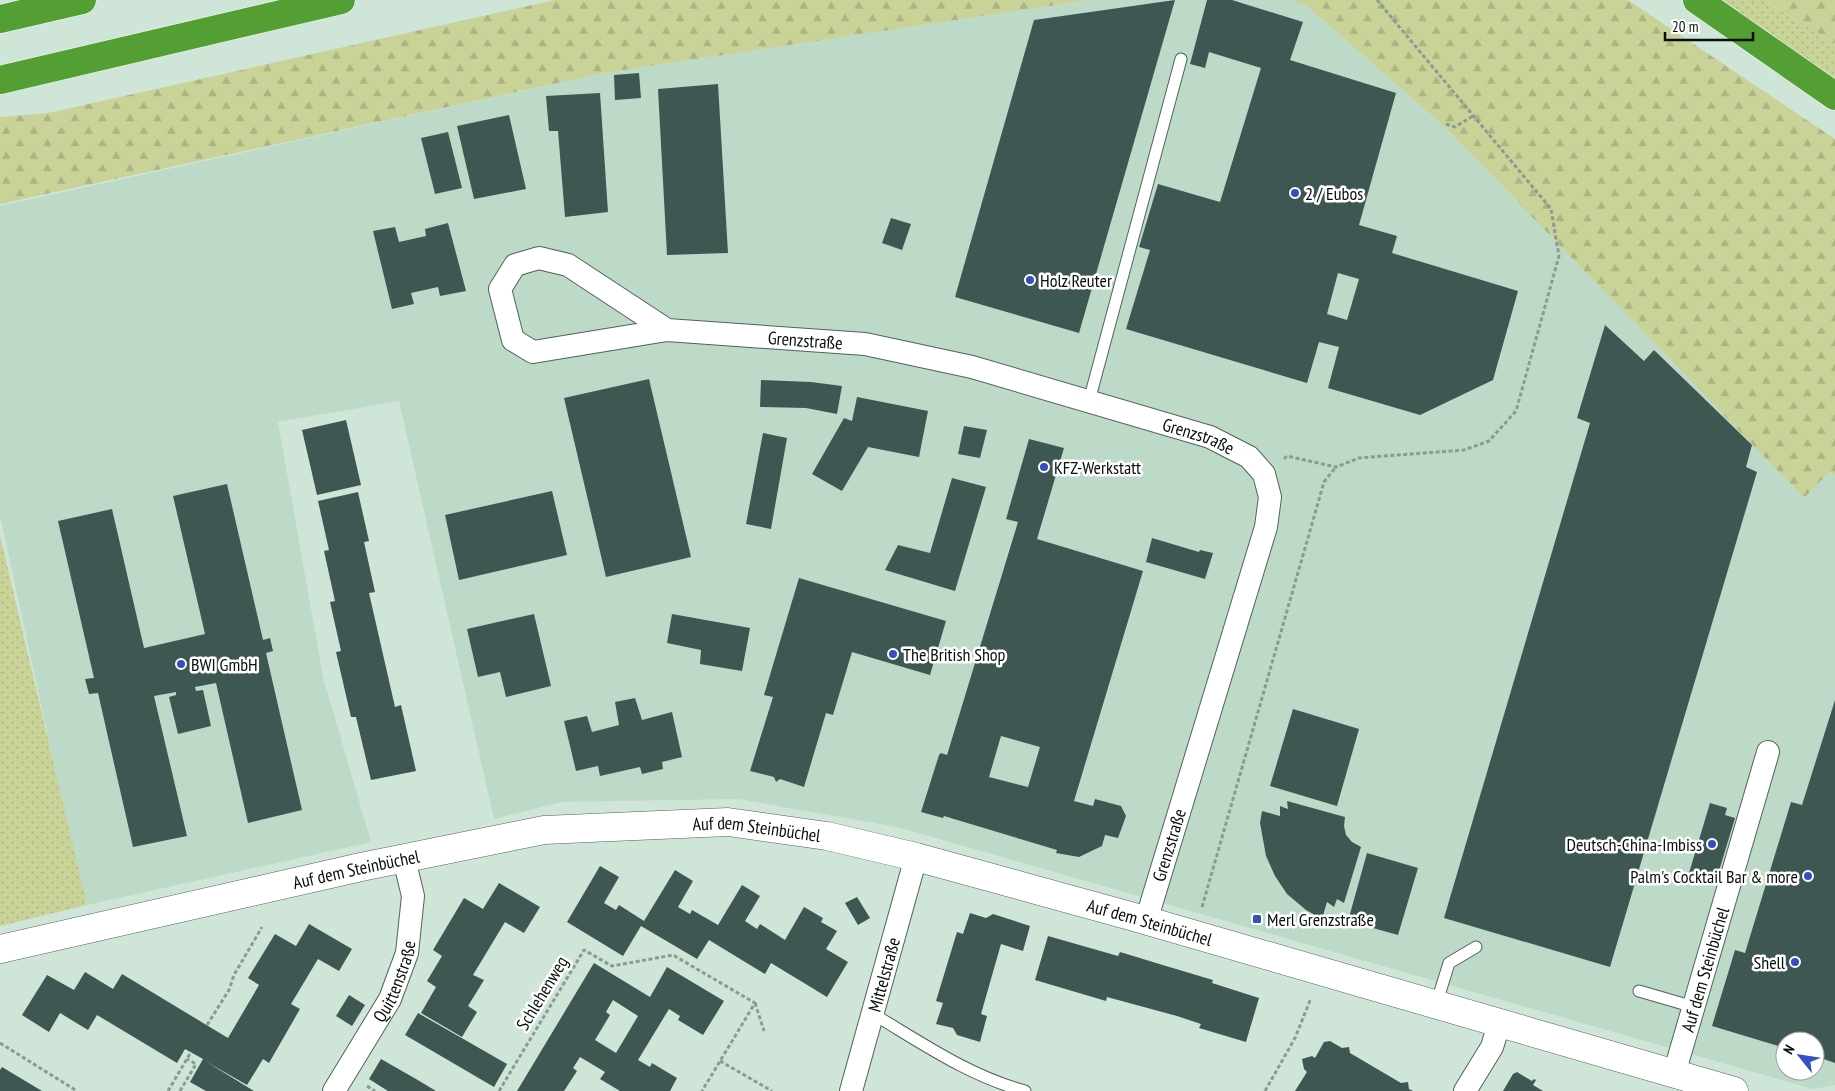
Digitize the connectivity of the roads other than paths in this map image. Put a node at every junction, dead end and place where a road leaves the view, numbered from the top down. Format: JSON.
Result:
{"nodes":[{"id":1,"x":82,"y":0,"type":"edge"},
{"id":2,"x":341,"y":0,"type":"edge"},
{"id":3,"x":1697,"y":0,"type":"edge"},
{"id":4,"x":0,"y":19,"type":"edge"},
{"id":5,"x":1181,"y":59,"type":"dead end"},
{"id":6,"x":0,"y":80,"type":"edge"},
{"id":7,"x":1835,"y":96,"type":"edge"},
{"id":8,"x":667,"y":330,"type":"junction"},
{"id":9,"x":1089,"y":401,"type":"junction"},
{"id":10,"x":1768,"y":752,"type":"dead end"},
{"id":11,"x":916,"y":857,"type":"junction"},
{"id":12,"x":404,"y":859,"type":"junction"},
{"id":13,"x":1146,"y":921,"type":"junction"},
{"id":14,"x":1476,"y":947,"type":"dead end"},
{"id":15,"x":0,"y":949,"type":"edge"},
{"id":16,"x":1639,"y":991,"type":"dead end"},
{"id":17,"x":1436,"y":1005,"type":"junction"},
{"id":18,"x":1694,"y":1007,"type":"junction"},
{"id":19,"x":872,"y":1014,"type":"junction"},
{"id":20,"x":1499,"y":1024,"type":"junction"},
{"id":21,"x":1674,"y":1074,"type":"junction"},
{"id":22,"x":334,"y":1091,"type":"edge"},
{"id":23,"x":851,"y":1091,"type":"edge"},
{"id":24,"x":1025,"y":1091,"type":"edge"},
{"id":25,"x":1466,"y":1091,"type":"edge"},
{"id":26,"x":1734,"y":1091,"type":"edge"}],
"edges":[{"from":1,"to":4,"type":"highway"},
{"from":2,"to":6,"type":"highway"},
{"from":3,"to":7,"type":"highway"},
{"from":5,"to":9,"type":"lane"},
{"from":8,"to":8,"type":"street","name":"Grenzstraße"},
{"from":8,"to":9,"type":"street","name":"Grenzstraße"},
{"from":9,"to":13,"type":"street","name":"Grenzstraße"},
{"from":10,"to":18,"type":"street","name":"Auf dem Steinbüchel"},
{"from":11,"to":12,"type":"street","name":"Auf dem Steinbüchel"},
{"from":11,"to":13,"type":"street","name":"Auf dem Steinbüchel"},
{"from":11,"to":19,"type":"street","name":"Mittelstraße"},
{"from":12,"to":15,"type":"street","name":"Auf dem Steinbüchel"},
{"from":12,"to":22,"type":"street","name":"Quittenstraße"},
{"from":13,"to":17,"type":"street","name":"Auf dem Steinbüchel"},
{"from":14,"to":17,"type":"lane"},
{"from":16,"to":18,"type":"lane"},
{"from":17,"to":20,"type":"street","name":"Auf dem Steinbüchel"},
{"from":18,"to":21,"type":"street","name":"Auf dem Steinbüchel"},
{"from":19,"to":23,"type":"street","name":"Mittelstraße"},
{"from":19,"to":24,"type":"lane"},
{"from":20,"to":21,"type":"street","name":"Auf dem Steinbüchel"},
{"from":20,"to":25,"type":"street"},
{"from":21,"to":26,"type":"street","name":"Auf dem Steinbüchel"}]}
